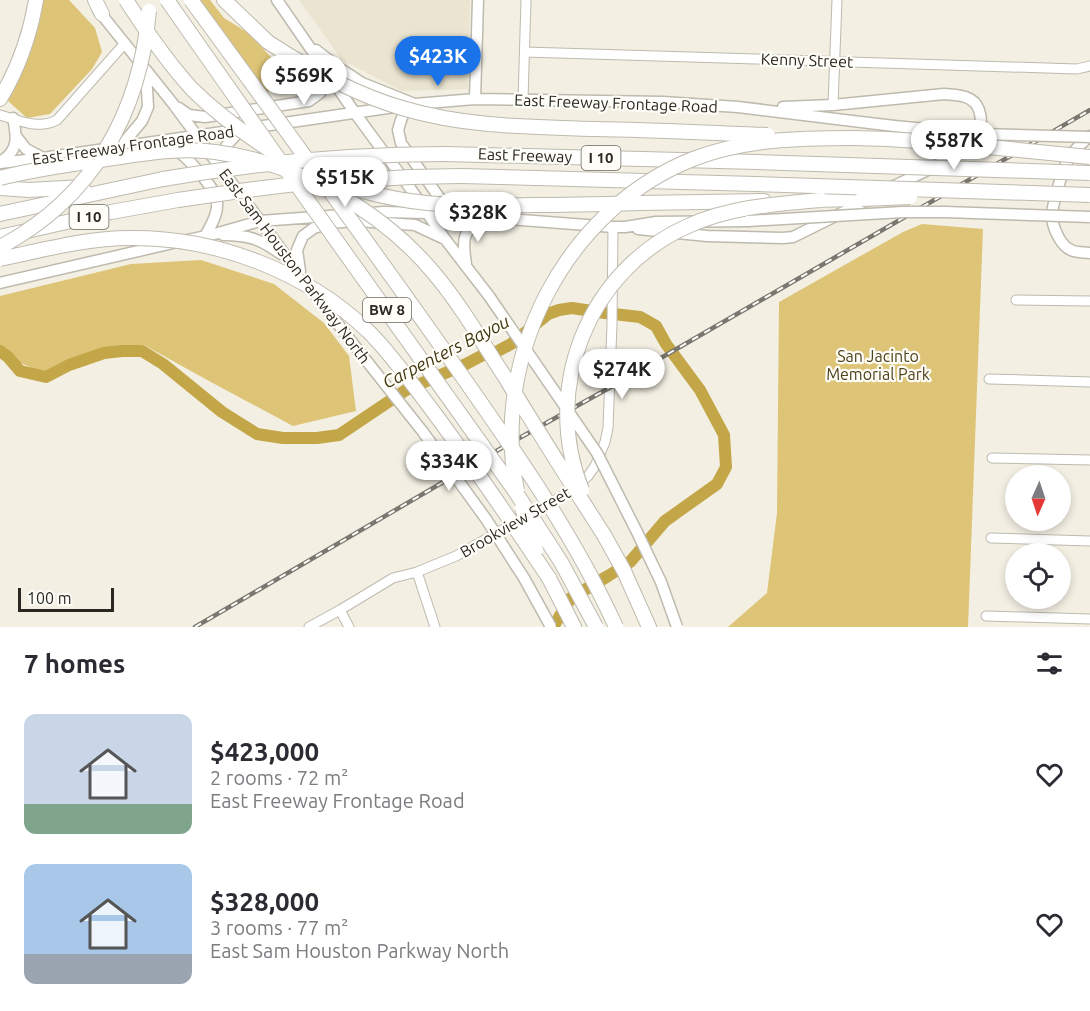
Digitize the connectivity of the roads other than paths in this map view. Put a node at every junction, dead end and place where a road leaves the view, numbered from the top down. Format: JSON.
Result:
{"nodes":[{"id":1,"x":36,"y":0,"type":"edge"},
{"id":2,"x":93,"y":0,"type":"edge"},
{"id":3,"x":126,"y":0,"type":"edge"},
{"id":4,"x":167,"y":0,"type":"edge"},
{"id":5,"x":191,"y":0,"type":"edge"},
{"id":6,"x":225,"y":0,"type":"edge"},
{"id":7,"x":277,"y":0,"type":"edge"},
{"id":8,"x":478,"y":0,"type":"edge"},
{"id":9,"x":526,"y":0,"type":"edge"},
{"id":10,"x":837,"y":0,"type":"edge"},
{"id":11,"x":149,"y":6,"type":"edge"},
{"id":12,"x":102,"y":14,"type":"joint"},
{"id":13,"x":306,"y":42,"type":"junction"},
{"id":14,"x":124,"y":43,"type":"junction"},
{"id":15,"x":525,"y":52,"type":"junction"},
{"id":16,"x":317,"y":57,"type":"junction"},
{"id":17,"x":834,"y":61,"type":"junction"},
{"id":18,"x":1090,"y":66,"type":"edge"},
{"id":19,"x":146,"y":71,"type":"junction"},
{"id":20,"x":0,"y":99,"type":"edge"},
{"id":21,"x":476,"y":99,"type":"junction"},
{"id":22,"x":523,"y":99,"type":"junction"},
{"id":23,"x":415,"y":104,"type":"junction"},
{"id":24,"x":174,"y":105,"type":"junction"},
{"id":25,"x":833,"y":105,"type":"junction"},
{"id":26,"x":738,"y":107,"type":"junction"},
{"id":27,"x":356,"y":113,"type":"junction"},
{"id":28,"x":0,"y":115,"type":"edge"},
{"id":29,"x":13,"y":118,"type":"junction"},
{"id":30,"x":241,"y":130,"type":"junction"},
{"id":31,"x":16,"y":136,"type":"junction"},
{"id":32,"x":198,"y":136,"type":"junction"},
{"id":33,"x":1090,"y":136,"type":"edge"},
{"id":34,"x":854,"y":138,"type":"junction"},
{"id":35,"x":155,"y":142,"type":"junction"},
{"id":36,"x":120,"y":147,"type":"junction"},
{"id":37,"x":1090,"y":157,"type":"edge"},
{"id":38,"x":43,"y":158,"type":"junction"},
{"id":39,"x":0,"y":162,"type":"edge"},
{"id":40,"x":220,"y":167,"type":"junction"},
{"id":41,"x":1090,"y":173,"type":"edge"},
{"id":42,"x":0,"y":178,"type":"edge"},
{"id":43,"x":403,"y":179,"type":"junction"},
{"id":44,"x":139,"y":184,"type":"junction"},
{"id":45,"x":0,"y":188,"type":"edge"},
{"id":46,"x":1014,"y":193,"type":"junction"},
{"id":47,"x":1090,"y":195,"type":"edge"},
{"id":48,"x":821,"y":200,"type":"junction"},
{"id":49,"x":384,"y":212,"type":"junction"},
{"id":50,"x":427,"y":213,"type":"junction"},
{"id":51,"x":0,"y":214,"type":"edge"},
{"id":52,"x":463,"y":216,"type":"junction"},
{"id":53,"x":485,"y":217,"type":"junction"},
{"id":54,"x":1090,"y":217,"type":"edge"},
{"id":55,"x":260,"y":221,"type":"junction"},
{"id":56,"x":613,"y":227,"type":"junction"},
{"id":57,"x":626,"y":227,"type":"junction"},
{"id":58,"x":208,"y":236,"type":"junction"},
{"id":59,"x":0,"y":237,"type":"edge"},
{"id":60,"x":445,"y":239,"type":"junction"},
{"id":61,"x":0,"y":247,"type":"edge"},
{"id":62,"x":1090,"y":253,"type":"edge"},
{"id":63,"x":288,"y":258,"type":"junction"},
{"id":64,"x":0,"y":259,"type":"edge"},
{"id":65,"x":467,"y":267,"type":"junction"},
{"id":66,"x":300,"y":275,"type":"junction"},
{"id":67,"x":0,"y":283,"type":"edge"},
{"id":68,"x":1016,"y":300,"type":"dead end"},
{"id":69,"x":1090,"y":301,"type":"edge"},
{"id":70,"x":989,"y":379,"type":"dead end"},
{"id":71,"x":1090,"y":382,"type":"edge"},
{"id":72,"x":992,"y":458,"type":"dead end"},
{"id":73,"x":1090,"y":460,"type":"edge"},
{"id":74,"x":604,"y":535,"type":"junction"},
{"id":75,"x":991,"y":538,"type":"dead end"},
{"id":76,"x":1090,"y":541,"type":"edge"},
{"id":77,"x":417,"y":572,"type":"junction"},
{"id":78,"x":549,"y":578,"type":"junction"},
{"id":79,"x":340,"y":610,"type":"junction"},
{"id":80,"x":986,"y":616,"type":"dead end"},
{"id":81,"x":1090,"y":619,"type":"edge"},
{"id":82,"x":309,"y":627,"type":"edge"},
{"id":83,"x":349,"y":627,"type":"edge"},
{"id":84,"x":435,"y":627,"type":"edge"},
{"id":85,"x":550,"y":627,"type":"edge"},
{"id":86,"x":574,"y":627,"type":"edge"},
{"id":87,"x":596,"y":627,"type":"edge"},
{"id":88,"x":616,"y":627,"type":"edge"},
{"id":89,"x":649,"y":627,"type":"edge"},
{"id":90,"x":677,"y":627,"type":"edge"}],
"edges":[{"from":1,"to":20,"type":"highway"},
{"from":2,"to":12,"type":"highway"},
{"from":3,"to":48,"type":"highway","bridge":true},
{"from":4,"to":87,"type":"highway","number":"BW 8","bridge":true},
{"from":5,"to":88,"type":"highway","number":"BW 8","bridge":true},
{"from":6,"to":34,"type":"highway","bridge":true},
{"from":7,"to":13,"type":"main road"},
{"from":8,"to":21,"type":"main road"},
{"from":9,"to":15,"type":"street"},
{"from":10,"to":17,"type":"street"},
{"from":11,"to":61,"type":"highway","bridge":true},
{"from":12,"to":14,"type":"main road","name":"East Sam Houston Parkway North","number":"BW 8"},
{"from":13,"to":16,"type":"main road"},
{"from":13,"to":23,"type":"main road"},
{"from":14,"to":19,"type":"main road","name":"East Sam Houston Parkway North","number":"BW 8"},
{"from":14,"to":29,"type":"street"},
{"from":15,"to":17,"type":"street","name":"Kenny Street"},
{"from":15,"to":22,"type":"street"},
{"from":16,"to":24,"type":"main road"},
{"from":16,"to":27,"type":"main road"},
{"from":17,"to":18,"type":"street","name":"Kenny Street"},
{"from":17,"to":25,"type":"street"},
{"from":19,"to":24,"type":"main road","name":"East Sam Houston Parkway North","number":"BW 8"},
{"from":19,"to":36,"type":"main road"},
{"from":21,"to":22,"type":"main road","name":"East Freeway Frontage Road"},
{"from":21,"to":23,"type":"main road","name":"East Freeway Frontage Road"},
{"from":22,"to":26,"type":"main road","name":"East Freeway Frontage Road"},
{"from":23,"to":27,"type":"main road","name":"East Freeway Frontage Road"},
{"from":23,"to":52,"type":"main road"},
{"from":24,"to":32,"type":"main road","name":"East Sam Houston Parkway North","number":"BW 8"},
{"from":25,"to":26,"type":"main road"},
{"from":25,"to":57,"type":"main road"},
{"from":26,"to":33,"type":"main road","name":"East Freeway Frontage Road","bridge":true},
{"from":27,"to":30,"type":"main road","name":"East Freeway Frontage Road"},
{"from":27,"to":43,"type":"main road"},
{"from":28,"to":29,"type":"street"},
{"from":29,"to":31,"type":"main road"},
{"from":30,"to":32,"type":"main road","name":"East Freeway Frontage Road"},
{"from":30,"to":40,"type":"main road"},
{"from":31,"to":38,"type":"main road"},
{"from":31,"to":39,"type":"main road"},
{"from":32,"to":35,"type":"main road","name":"East Freeway Frontage Road"},
{"from":32,"to":40,"type":"main road","name":"East Sam Houston Parkway North","number":"BW 8"},
{"from":33,"to":62,"type":"main road"},
{"from":34,"to":37,"type":"highway","bridge":true},
{"from":34,"to":78,"type":"highway","bridge":true},
{"from":35,"to":36,"type":"main road","name":"East Freeway Frontage Road"},
{"from":35,"to":58,"type":"main road"},
{"from":36,"to":38,"type":"main road","name":"East Freeway Frontage Road"},
{"from":38,"to":39,"type":"main road","name":"East Freeway Frontage Road"},
{"from":40,"to":55,"type":"main road","name":"East Sam Houston Parkway North","number":"BW 8"},
{"from":41,"to":44,"type":"highway","name":"East Freeway","number":"I 10","bridge":true},
{"from":42,"to":74,"type":"highway","bridge":true},
{"from":43,"to":49,"type":"main road"},
{"from":43,"to":50,"type":"main road"},
{"from":44,"to":45,"type":"highway"},
{"from":44,"to":51,"type":"highway","name":"East Freeway","number":"I 10"},
{"from":46,"to":47,"type":"highway","name":"East Freeway","number":"I 10","bridge":true},
{"from":46,"to":48,"type":"highway","bridge":true},
{"from":46,"to":59,"type":"highway","name":"East Freeway","number":"I 10","bridge":true},
{"from":48,"to":74,"type":"highway","bridge":true},
{"from":49,"to":50,"type":"main road"},
{"from":49,"to":55,"type":"main road"},
{"from":50,"to":52,"type":"main road"},
{"from":50,"to":60,"type":"main road"},
{"from":52,"to":53,"type":"main road"},
{"from":53,"to":56,"type":"main road"},
{"from":53,"to":65,"type":"main road"},
{"from":54,"to":57,"type":"main road","bridge":true},
{"from":55,"to":58,"type":"main road"},
{"from":55,"to":63,"type":"main road","name":"East Sam Houston Parkway North","number":"BW 8"},
{"from":56,"to":57,"type":"main road"},
{"from":56,"to":77,"type":"street","name":"Brookview Street"},
{"from":58,"to":63,"type":"main road"},
{"from":58,"to":67,"type":"main road"},
{"from":60,"to":65,"type":"main road"},
{"from":60,"to":66,"type":"main road"},
{"from":63,"to":66,"type":"main road","name":"East Sam Houston Parkway North","number":"BW 8"},
{"from":64,"to":78,"type":"highway","bridge":true},
{"from":65,"to":90,"type":"main road","bridge":true},
{"from":66,"to":85,"type":"main road","name":"East Sam Houston Parkway North","number":"BW 8","bridge":true},
{"from":68,"to":69,"type":"street"},
{"from":70,"to":71,"type":"street"},
{"from":72,"to":73,"type":"street"},
{"from":74,"to":89,"type":"highway"},
{"from":75,"to":76,"type":"street"},
{"from":77,"to":79,"type":"street","name":"Brookview Street"},
{"from":77,"to":84,"type":"street"},
{"from":78,"to":86,"type":"highway"},
{"from":79,"to":82,"type":"street","name":"Brookview Street"},
{"from":79,"to":83,"type":"street"},
{"from":80,"to":81,"type":"street"}]}
